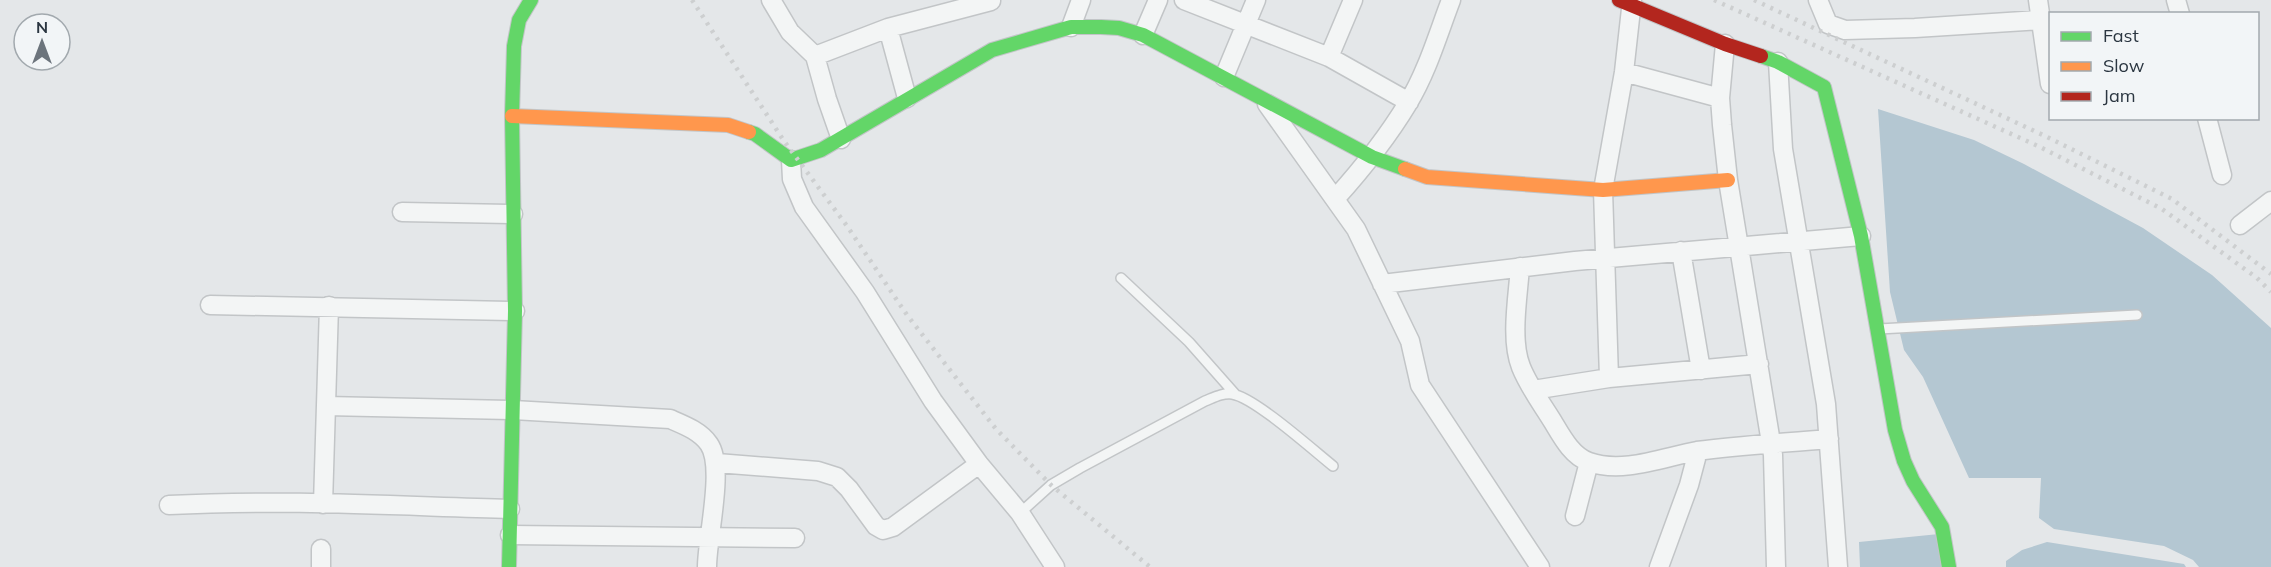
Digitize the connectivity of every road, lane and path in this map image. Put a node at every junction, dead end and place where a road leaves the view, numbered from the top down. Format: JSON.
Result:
{"nodes":[{"id":1,"x":531,"y":0,"type":"edge"},
{"id":2,"x":771,"y":0,"type":"edge"},
{"id":3,"x":1081,"y":0,"type":"edge"},
{"id":4,"x":1158,"y":0,"type":"edge"},
{"id":5,"x":1184,"y":0,"type":"edge"},
{"id":6,"x":1256,"y":0,"type":"edge"},
{"id":7,"x":1353,"y":0,"type":"edge"},
{"id":8,"x":1451,"y":0,"type":"edge"},
{"id":9,"x":1818,"y":0,"type":"edge"},
{"id":10,"x":2038,"y":0,"type":"edge"},
{"id":11,"x":991,"y":2,"type":"dead end"},
{"id":12,"x":1627,"y":2,"type":"edge"},
{"id":13,"x":2040,"y":20,"type":"junction"},
{"id":14,"x":1246,"y":25,"type":"junction"},
{"id":15,"x":1071,"y":27,"type":"junction"},
{"id":16,"x":888,"y":28,"type":"junction"},
{"id":17,"x":1143,"y":35,"type":"junction"},
{"id":18,"x":1725,"y":44,"type":"junction"},
{"id":19,"x":815,"y":56,"type":"junction"},
{"id":20,"x":1329,"y":57,"type":"junction"},
{"id":21,"x":1778,"y":62,"type":"junction"},
{"id":22,"x":1624,"y":72,"type":"junction"},
{"id":23,"x":1224,"y":77,"type":"junction"},
{"id":24,"x":2049,"y":78,"type":"edge"},
{"id":25,"x":908,"y":98,"type":"junction"},
{"id":26,"x":1720,"y":98,"type":"junction"},
{"id":27,"x":1264,"y":99,"type":"junction"},
{"id":28,"x":1409,"y":102,"type":"junction"},
{"id":29,"x":512,"y":116,"type":"junction"},
{"id":30,"x":2208,"y":120,"type":"edge"},
{"id":31,"x":841,"y":139,"type":"junction"},
{"id":32,"x":1372,"y":157,"type":"junction"},
{"id":33,"x":791,"y":160,"type":"junction"},
{"id":34,"x":2222,"y":175,"type":"dead end"},
{"id":35,"x":1728,"y":180,"type":"junction"},
{"id":36,"x":1603,"y":190,"type":"junction"},
{"id":37,"x":1335,"y":200,"type":"junction"},
{"id":38,"x":2271,"y":201,"type":"edge"},
{"id":39,"x":402,"y":212,"type":"dead end"},
{"id":40,"x":513,"y":214,"type":"junction"},
{"id":41,"x":2240,"y":225,"type":"dead end"},
{"id":42,"x":1861,"y":236,"type":"junction"},
{"id":43,"x":1798,"y":241,"type":"junction"},
{"id":44,"x":1740,"y":246,"type":"junction"},
{"id":45,"x":1681,"y":251,"type":"junction"},
{"id":46,"x":1604,"y":258,"type":"junction"},
{"id":47,"x":1520,"y":267,"type":"junction"},
{"id":48,"x":1121,"y":278,"type":"dead end"},
{"id":49,"x":1382,"y":284,"type":"junction"},
{"id":50,"x":210,"y":305,"type":"dead end"},
{"id":51,"x":329,"y":306,"type":"junction"},
{"id":52,"x":515,"y":311,"type":"junction"},
{"id":53,"x":2137,"y":315,"type":"dead end"},
{"id":54,"x":1877,"y":329,"type":"junction"},
{"id":55,"x":1759,"y":364,"type":"junction"},
{"id":56,"x":1701,"y":370,"type":"junction"},
{"id":57,"x":1609,"y":378,"type":"junction"},
{"id":58,"x":1533,"y":390,"type":"junction"},
{"id":59,"x":1235,"y":394,"type":"junction"},
{"id":60,"x":326,"y":406,"type":"junction"},
{"id":61,"x":513,"y":410,"type":"junction"},
{"id":62,"x":1829,"y":439,"type":"junction"},
{"id":63,"x":1771,"y":445,"type":"junction"},
{"id":64,"x":1698,"y":451,"type":"junction"},
{"id":65,"x":1589,"y":462,"type":"junction"},
{"id":66,"x":717,"y":463,"type":"junction"},
{"id":67,"x":979,"y":464,"type":"junction"},
{"id":68,"x":1333,"y":466,"type":"dead end"},
{"id":69,"x":323,"y":504,"type":"junction"},
{"id":70,"x":169,"y":506,"type":"dead end"},
{"id":71,"x":510,"y":509,"type":"junction"},
{"id":72,"x":1020,"y":513,"type":"junction"},
{"id":73,"x":1575,"y":516,"type":"dead end"},
{"id":74,"x":510,"y":535,"type":"junction"},
{"id":75,"x":709,"y":537,"type":"junction"},
{"id":76,"x":795,"y":538,"type":"dead end"},
{"id":77,"x":509,"y":567,"type":"edge"},
{"id":78,"x":707,"y":567,"type":"edge"},
{"id":79,"x":1055,"y":567,"type":"edge"},
{"id":80,"x":1540,"y":567,"type":"edge"},
{"id":81,"x":1659,"y":567,"type":"edge"},
{"id":82,"x":1776,"y":567,"type":"edge"},
{"id":83,"x":1838,"y":567,"type":"edge"},
{"id":84,"x":1949,"y":567,"type":"edge"}],
"edges":[{"from":1,"to":29,"type":"street"},
{"from":2,"to":19,"type":"street"},
{"from":3,"to":15,"type":"street"},
{"from":4,"to":17,"type":"street"},
{"from":5,"to":14,"type":"street"},
{"from":6,"to":14,"type":"street"},
{"from":7,"to":20,"type":"street"},
{"from":8,"to":28,"type":"street"},
{"from":9,"to":13,"type":"street"},
{"from":10,"to":13,"type":"street"},
{"from":11,"to":16,"type":"street"},
{"from":12,"to":18,"type":"street"},
{"from":12,"to":22,"type":"street"},
{"from":13,"to":24,"type":"street"},
{"from":14,"to":20,"type":"street"},
{"from":14,"to":23,"type":"street"},
{"from":15,"to":17,"type":"street"},
{"from":15,"to":25,"type":"street"},
{"from":16,"to":19,"type":"street"},
{"from":16,"to":25,"type":"street"},
{"from":17,"to":23,"type":"street"},
{"from":18,"to":21,"type":"street"},
{"from":18,"to":26,"type":"street"},
{"from":19,"to":31,"type":"street"},
{"from":20,"to":28,"type":"street"},
{"from":21,"to":42,"type":"street"},
{"from":21,"to":43,"type":"street"},
{"from":22,"to":26,"type":"street"},
{"from":22,"to":36,"type":"street"},
{"from":23,"to":27,"type":"street"},
{"from":25,"to":31,"type":"street"},
{"from":26,"to":35,"type":"street"},
{"from":27,"to":32,"type":"street"},
{"from":27,"to":37,"type":"street"},
{"from":28,"to":32,"type":"street"},
{"from":29,"to":33,"type":"street"},
{"from":29,"to":40,"type":"street"},
{"from":30,"to":34,"type":"street"},
{"from":31,"to":33,"type":"street"},
{"from":32,"to":36,"type":"street"},
{"from":32,"to":37,"type":"street"},
{"from":33,"to":67,"type":"street"},
{"from":35,"to":36,"type":"street"},
{"from":35,"to":44,"type":"street"},
{"from":36,"to":46,"type":"street"},
{"from":37,"to":49,"type":"street"},
{"from":38,"to":41,"type":"street"},
{"from":39,"to":40,"type":"street"},
{"from":40,"to":52,"type":"street"},
{"from":42,"to":43,"type":"street"},
{"from":42,"to":54,"type":"street"},
{"from":43,"to":44,"type":"street"},
{"from":43,"to":62,"type":"street"},
{"from":44,"to":45,"type":"street"},
{"from":44,"to":55,"type":"street"},
{"from":45,"to":46,"type":"street"},
{"from":45,"to":56,"type":"street"},
{"from":46,"to":47,"type":"street"},
{"from":46,"to":57,"type":"street"},
{"from":47,"to":49,"type":"street"},
{"from":47,"to":58,"type":"street"},
{"from":48,"to":59,"type":"lane"},
{"from":49,"to":80,"type":"street"},
{"from":50,"to":51,"type":"street"},
{"from":51,"to":52,"type":"street"},
{"from":51,"to":60,"type":"street"},
{"from":52,"to":61,"type":"street"},
{"from":53,"to":54,"type":"lane"},
{"from":54,"to":84,"type":"street"},
{"from":55,"to":56,"type":"street"},
{"from":55,"to":63,"type":"street"},
{"from":56,"to":57,"type":"street"},
{"from":57,"to":58,"type":"street"},
{"from":58,"to":65,"type":"street"},
{"from":59,"to":68,"type":"lane"},
{"from":59,"to":72,"type":"lane"},
{"from":60,"to":61,"type":"street"},
{"from":60,"to":69,"type":"street"},
{"from":61,"to":66,"type":"street"},
{"from":61,"to":71,"type":"street"},
{"from":62,"to":63,"type":"street"},
{"from":62,"to":83,"type":"street"},
{"from":63,"to":64,"type":"street"},
{"from":63,"to":82,"type":"street"},
{"from":64,"to":65,"type":"street"},
{"from":64,"to":81,"type":"street"},
{"from":65,"to":73,"type":"street"},
{"from":66,"to":67,"type":"street"},
{"from":66,"to":75,"type":"street"},
{"from":67,"to":72,"type":"street"},
{"from":69,"to":70,"type":"street"},
{"from":69,"to":71,"type":"street"},
{"from":71,"to":74,"type":"street"},
{"from":72,"to":79,"type":"street"},
{"from":74,"to":75,"type":"street"},
{"from":74,"to":77,"type":"street"},
{"from":75,"to":76,"type":"street"},
{"from":75,"to":78,"type":"street"}]}
